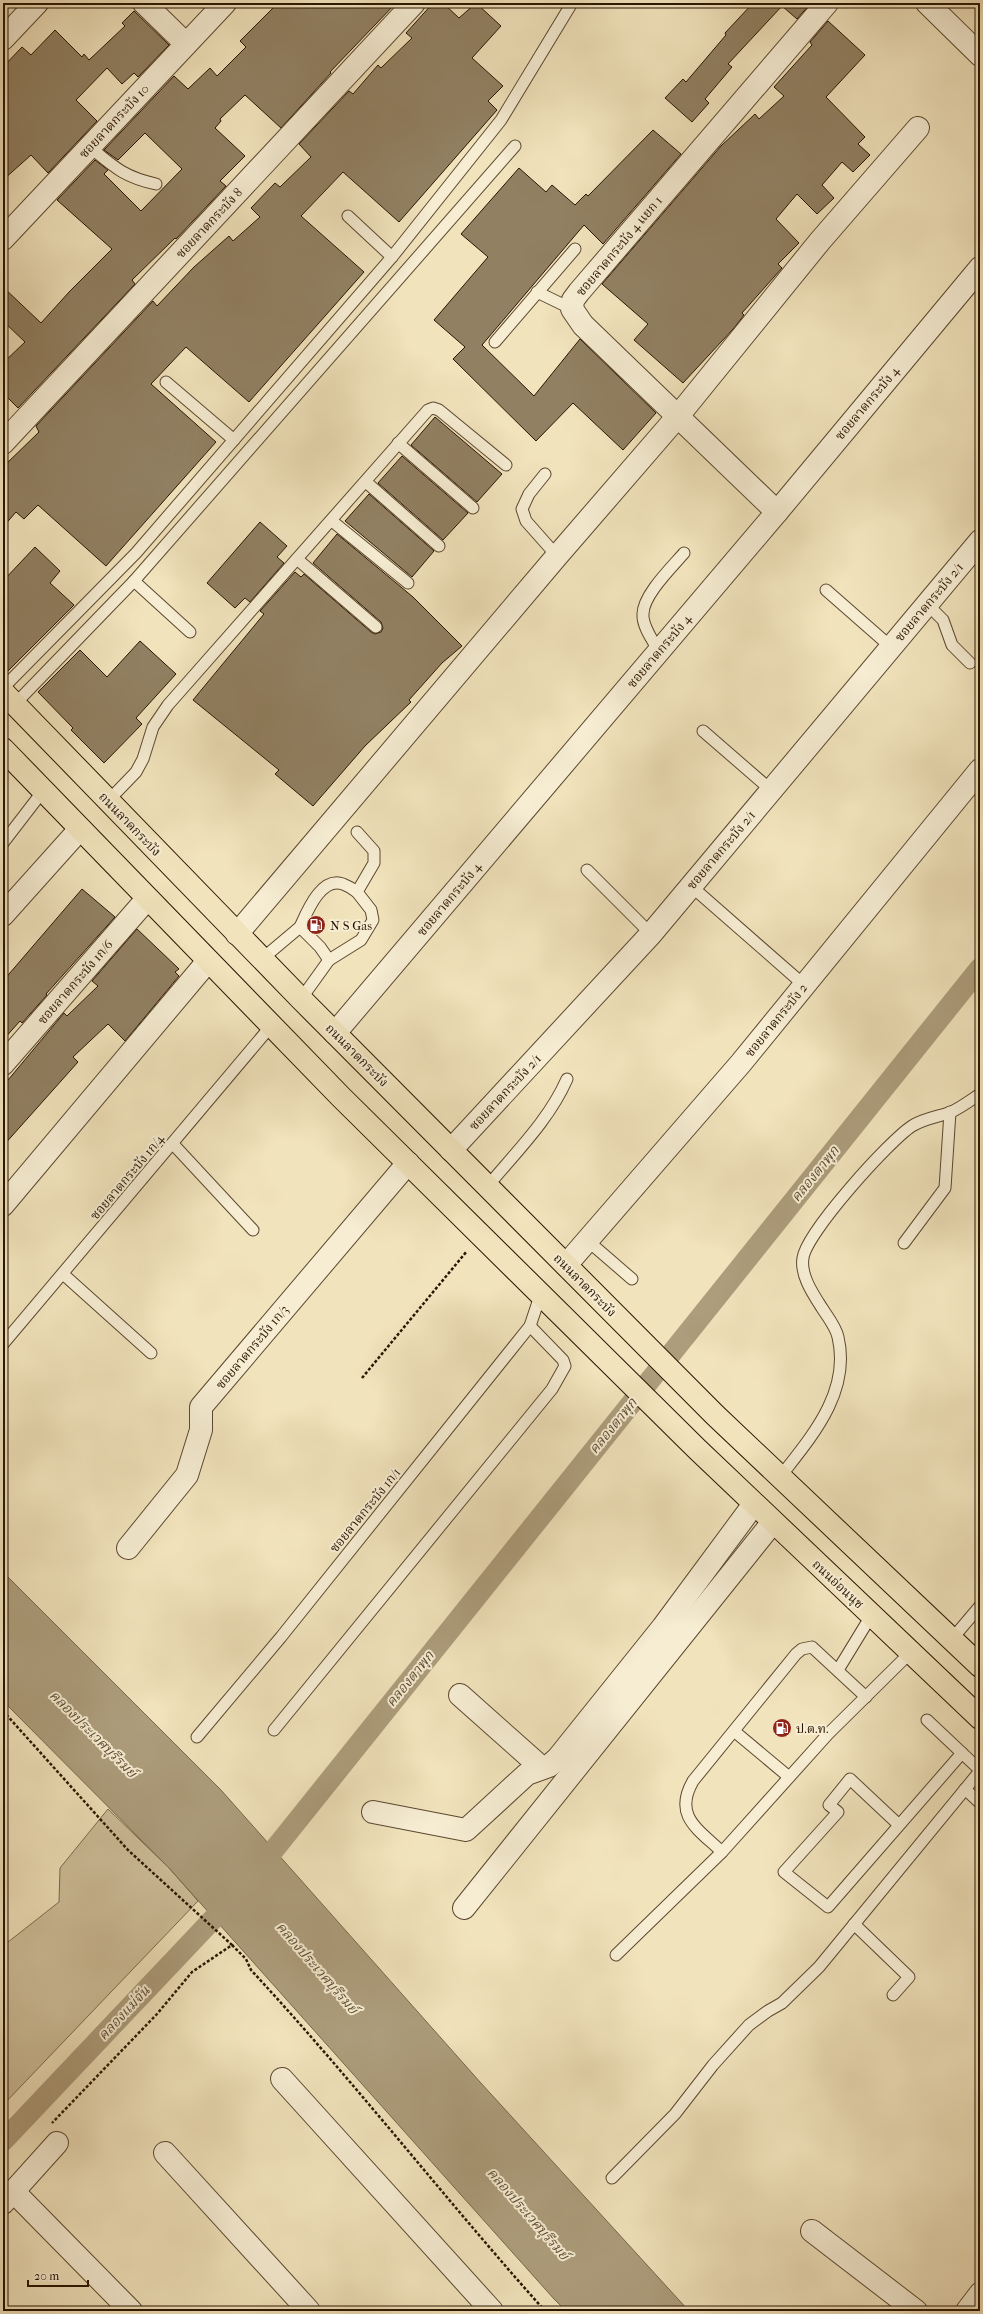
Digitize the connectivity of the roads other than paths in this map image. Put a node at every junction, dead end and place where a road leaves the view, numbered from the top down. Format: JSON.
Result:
{"nodes":[{"id":1,"x":37,"y":3,"type":"edge"},
{"id":2,"x":144,"y":3,"type":"edge"},
{"id":3,"x":225,"y":3,"type":"edge"},
{"id":4,"x":414,"y":3,"type":"edge"},
{"id":5,"x":572,"y":3,"type":"edge"},
{"id":6,"x":827,"y":3,"type":"edge"},
{"id":7,"x":927,"y":3,"type":"edge"},
{"id":8,"x":3,"y":38,"type":"edge"},
{"id":9,"x":186,"y":44,"type":"junction"},
{"id":10,"x":980,"y":55,"type":"edge"},
{"id":11,"x":918,"y":128,"type":"dead end"},
{"id":12,"x":515,"y":146,"type":"dead end"},
{"id":13,"x":90,"y":147,"type":"junction"},
{"id":14,"x":156,"y":184,"type":"dead end"},
{"id":15,"x":348,"y":216,"type":"dead end"},
{"id":16,"x":3,"y":239,"type":"edge"},
{"id":17,"x":575,"y":249,"type":"dead end"},
{"id":18,"x":392,"y":258,"type":"junction"},
{"id":19,"x":980,"y":268,"type":"edge"},
{"id":20,"x":537,"y":292,"type":"junction"},
{"id":21,"x":572,"y":309,"type":"junction"},
{"id":22,"x":495,"y":342,"type":"dead end"},
{"id":23,"x":166,"y":382,"type":"dead end"},
{"id":24,"x":678,"y":416,"type":"junction"},
{"id":25,"x":234,"y":440,"type":"junction"},
{"id":26,"x":3,"y":443,"type":"edge"},
{"id":27,"x":398,"y":443,"type":"junction"},
{"id":28,"x":506,"y":465,"type":"dead end"},
{"id":29,"x":545,"y":474,"type":"dead end"},
{"id":30,"x":366,"y":482,"type":"junction"},
{"id":31,"x":473,"y":508,"type":"dead end"},
{"id":32,"x":777,"y":512,"type":"junction"},
{"id":33,"x":332,"y":521,"type":"junction"},
{"id":34,"x":980,"y":541,"type":"edge"},
{"id":35,"x":439,"y":546,"type":"dead end"},
{"id":36,"x":684,"y":553,"type":"dead end"},
{"id":37,"x":557,"y":556,"type":"junction"},
{"id":38,"x":297,"y":559,"type":"junction"},
{"id":39,"x":134,"y":581,"type":"junction"},
{"id":40,"x":408,"y":583,"type":"dead end"},
{"id":41,"x":826,"y":590,"type":"dead end"},
{"id":42,"x":927,"y":604,"type":"junction"},
{"id":43,"x":376,"y":627,"type":"dead end"},
{"id":44,"x":190,"y":632,"type":"dead end"},
{"id":45,"x":891,"y":647,"type":"junction"},
{"id":46,"x":659,"y":651,"type":"junction"},
{"id":47,"x":970,"y":662,"type":"dead end"},
{"id":48,"x":7,"y":695,"type":"edge"},
{"id":49,"x":703,"y":731,"type":"dead end"},
{"id":50,"x":3,"y":749,"type":"edge"},
{"id":51,"x":980,"y":770,"type":"edge"},
{"id":52,"x":43,"y":790,"type":"junction"},
{"id":53,"x":771,"y":790,"type":"junction"},
{"id":54,"x":108,"y":801,"type":"junction"},
{"id":55,"x":80,"y":829,"type":"junction"},
{"id":56,"x":357,"y":832,"type":"dead end"},
{"id":57,"x":3,"y":843,"type":"edge"},
{"id":58,"x":587,"y":870,"type":"dead end"},
{"id":59,"x":691,"y":886,"type":"junction"},
{"id":60,"x":357,"y":892,"type":"junction"},
{"id":61,"x":147,"y":899,"type":"junction"},
{"id":62,"x":3,"y":915,"type":"edge"},
{"id":63,"x":300,"y":927,"type":"junction"},
{"id":64,"x":237,"y":934,"type":"junction"},
{"id":65,"x":651,"y":934,"type":"junction"},
{"id":66,"x":262,"y":959,"type":"junction"},
{"id":67,"x":329,"y":960,"type":"junction"},
{"id":68,"x":208,"y":961,"type":"junction"},
{"id":69,"x":804,"y":985,"type":"junction"},
{"id":70,"x":302,"y":999,"type":"junction"},
{"id":71,"x":271,"y":1026,"type":"junction"},
{"id":72,"x":335,"y":1033,"type":"junction"},
{"id":73,"x":3,"y":1064,"type":"edge"},
{"id":74,"x":567,"y":1079,"type":"dead end"},
{"id":75,"x":980,"y":1094,"type":"edge"},
{"id":76,"x":950,"y":1112,"type":"junction"},
{"id":77,"x":173,"y":1144,"type":"junction"},
{"id":78,"x":452,"y":1150,"type":"junction"},
{"id":79,"x":408,"y":1163,"type":"junction"},
{"id":80,"x":487,"y":1187,"type":"junction"},
{"id":81,"x":3,"y":1205,"type":"edge"},
{"id":82,"x":253,"y":1230,"type":"dead end"},
{"id":83,"x":588,"y":1241,"type":"junction"},
{"id":84,"x":904,"y":1244,"type":"dead end"},
{"id":85,"x":566,"y":1265,"type":"junction"},
{"id":86,"x":63,"y":1274,"type":"junction"},
{"id":87,"x":632,"y":1279,"type":"dead end"},
{"id":88,"x":541,"y":1293,"type":"junction"},
{"id":89,"x":530,"y":1326,"type":"junction"},
{"id":90,"x":3,"y":1344,"type":"edge"},
{"id":91,"x":151,"y":1352,"type":"dead end"},
{"id":92,"x":780,"y":1477,"type":"junction"},
{"id":93,"x":754,"y":1504,"type":"junction"},
{"id":94,"x":773,"y":1522,"type":"junction"},
{"id":95,"x":128,"y":1548,"type":"dead end"},
{"id":96,"x":980,"y":1606,"type":"edge"},
{"id":97,"x":871,"y":1616,"type":"junction"},
{"id":98,"x":952,"y":1639,"type":"junction"},
{"id":99,"x":910,"y":1652,"type":"junction"},
{"id":100,"x":980,"y":1666,"type":"edge"},
{"id":101,"x":838,"y":1670,"type":"junction"},
{"id":102,"x":460,"y":1695,"type":"dead end"},
{"id":103,"x":866,"y":1697,"type":"junction"},
{"id":104,"x":980,"y":1718,"type":"edge"},
{"id":105,"x":927,"y":1720,"type":"dead end"},
{"id":106,"x":274,"y":1730,"type":"dead end"},
{"id":107,"x":734,"y":1731,"type":"junction"},
{"id":108,"x":197,"y":1737,"type":"dead end"},
{"id":109,"x":962,"y":1753,"type":"junction"},
{"id":110,"x":542,"y":1768,"type":"junction"},
{"id":111,"x":980,"y":1770,"type":"edge"},
{"id":112,"x":789,"y":1777,"type":"junction"},
{"id":113,"x":965,"y":1788,"type":"junction"},
{"id":114,"x":980,"y":1803,"type":"edge"},
{"id":115,"x":373,"y":1812,"type":"dead end"},
{"id":116,"x":899,"y":1825,"type":"junction"},
{"id":117,"x":722,"y":1852,"type":"junction"},
{"id":118,"x":464,"y":1908,"type":"dead end"},
{"id":119,"x":854,"y":1924,"type":"junction"},
{"id":120,"x":616,"y":1955,"type":"dead end"},
{"id":121,"x":893,"y":1995,"type":"dead end"},
{"id":122,"x":282,"y":2079,"type":"dead end"},
{"id":123,"x":54,"y":2133,"type":"road end"},
{"id":124,"x":165,"y":2153,"type":"dead end"},
{"id":125,"x":612,"y":2178,"type":"dead end"},
{"id":126,"x":8,"y":2197,"type":"edge"},
{"id":127,"x":812,"y":2231,"type":"dead end"},
{"id":128,"x":980,"y":2294,"type":"edge"},
{"id":129,"x":489,"y":2310,"type":"edge"},
{"id":130,"x":131,"y":2311,"type":"edge"},
{"id":131,"x":309,"y":2311,"type":"edge"},
{"id":132,"x":916,"y":2311,"type":"edge"},
{"id":133,"x":967,"y":2311,"type":"edge"}],
"edges":[{"from":1,"to":8,"type":"street"},
{"from":2,"to":9,"type":"street"},
{"from":3,"to":9,"type":"street","name":"ซอยลาดกระบัง 10"},
{"from":4,"to":26,"type":"street","name":"ซอยลาดกระบัง 8"},
{"from":5,"to":18,"type":"lane"},
{"from":6,"to":21,"type":"street","name":"ซอยลาดกระบัง 4 แยก 1"},
{"from":7,"to":10,"type":"street"},
{"from":9,"to":13,"type":"street","name":"ซอยลาดกระบัง 10"},
{"from":11,"to":24,"type":"street"},
{"from":12,"to":39,"type":"lane"},
{"from":13,"to":14,"type":"lane"},
{"from":13,"to":16,"type":"street","name":"ซอยลาดกระบัง 10"},
{"from":15,"to":18,"type":"lane"},
{"from":17,"to":20,"type":"lane"},
{"from":18,"to":25,"type":"lane"},
{"from":19,"to":32,"type":"street","name":"ซอยลาดกระบัง 4"},
{"from":20,"to":21,"type":"lane"},
{"from":20,"to":22,"type":"lane"},
{"from":21,"to":24,"type":"street","name":"ซอยลาดกระบัง 4 แยก 1"},
{"from":23,"to":25,"type":"lane"},
{"from":24,"to":32,"type":"street","name":"ซอยลาดกระบัง 4 แยก 1"},
{"from":24,"to":37,"type":"street"},
{"from":25,"to":48,"type":"lane"},
{"from":27,"to":28,"type":"lane"},
{"from":27,"to":30,"type":"lane"},
{"from":27,"to":31,"type":"lane"},
{"from":29,"to":37,"type":"lane"},
{"from":30,"to":33,"type":"lane"},
{"from":30,"to":35,"type":"lane"},
{"from":32,"to":46,"type":"street","name":"ซอยลาดกระบัง 4"},
{"from":33,"to":38,"type":"lane"},
{"from":33,"to":40,"type":"lane"},
{"from":34,"to":42,"type":"street","name":"ซอยลาดกระบัง 2/1"},
{"from":36,"to":46,"type":"lane"},
{"from":37,"to":64,"type":"street"},
{"from":38,"to":43,"type":"lane"},
{"from":38,"to":54,"type":"lane"},
{"from":39,"to":44,"type":"lane"},
{"from":39,"to":48,"type":"lane"},
{"from":41,"to":45,"type":"lane"},
{"from":42,"to":45,"type":"street","name":"ซอยลาดกระบัง 2/1"},
{"from":42,"to":47,"type":"lane"},
{"from":45,"to":53,"type":"street","name":"ซอยลาดกระบัง 2/1"},
{"from":46,"to":72,"type":"street","name":"ซอยลาดกระบัง 4"},
{"from":48,"to":54,"type":"main road","name":"ถนนลาดกระบัง"},
{"from":49,"to":53,"type":"lane"},
{"from":50,"to":52,"type":"main road"},
{"from":51,"to":69,"type":"street","name":"ซอยลาดกระบัง 2"},
{"from":52,"to":55,"type":"main road"},
{"from":52,"to":57,"type":"lane"},
{"from":53,"to":59,"type":"street","name":"ซอยลาดกระบัง 2/1"},
{"from":54,"to":64,"type":"main road","name":"ถนนลาดกระบัง"},
{"from":55,"to":61,"type":"main road"},
{"from":55,"to":62,"type":"street"},
{"from":56,"to":60,"type":"lane"},
{"from":58,"to":65,"type":"lane"},
{"from":59,"to":65,"type":"street","name":"ซอยลาดกระบัง 2/1"},
{"from":59,"to":69,"type":"lane"},
{"from":60,"to":63,"type":"lane"},
{"from":60,"to":67,"type":"lane"},
{"from":61,"to":68,"type":"main road"},
{"from":61,"to":73,"type":"street","name":"ซอยลาดกระบัง 1ก/6"},
{"from":63,"to":66,"type":"lane"},
{"from":63,"to":67,"type":"lane"},
{"from":64,"to":66,"type":"main road","name":"ถนนลาดกระบัง"},
{"from":65,"to":78,"type":"street","name":"ซอยลาดกระบัง 2/1"},
{"from":66,"to":70,"type":"main road","name":"ถนนลาดกระบัง"},
{"from":67,"to":70,"type":"lane"},
{"from":68,"to":71,"type":"main road"},
{"from":68,"to":81,"type":"street"},
{"from":69,"to":83,"type":"street","name":"ซอยลาดกระบัง 2"},
{"from":70,"to":72,"type":"main road","name":"ถนนลาดกระบัง"},
{"from":71,"to":77,"type":"lane","name":"ซอยลาดกระบัง 1ก/4"},
{"from":71,"to":79,"type":"main road"},
{"from":72,"to":78,"type":"main road","name":"ถนนลาดกระบัง"},
{"from":74,"to":80,"type":"lane"},
{"from":75,"to":76,"type":"lane"},
{"from":76,"to":84,"type":"lane"},
{"from":76,"to":92,"type":"lane"},
{"from":77,"to":82,"type":"lane"},
{"from":77,"to":86,"type":"lane","name":"ซอยลาดกระบัง 1ก/4"},
{"from":78,"to":80,"type":"main road","name":"ถนนลาดกระบัง"},
{"from":79,"to":88,"type":"main road"},
{"from":79,"to":95,"type":"street","name":"ซอยลาดกระบัง 1ก/3"},
{"from":80,"to":85,"type":"main road","name":"ถนนลาดกระบัง"},
{"from":83,"to":85,"type":"street","name":"ซอยลาดกระบัง 2"},
{"from":83,"to":87,"type":"lane"},
{"from":85,"to":92,"type":"main road","name":"ถนนลาดกระบัง"},
{"from":86,"to":90,"type":"lane","name":"ซอยลาดกระบัง 1ก/4"},
{"from":86,"to":91,"type":"lane"},
{"from":88,"to":89,"type":"lane","name":"ซอยลาดกระบัง 1ก/1"},
{"from":88,"to":93,"type":"main road","name":"ถนนอ่อนนุช"},
{"from":89,"to":106,"type":"lane"},
{"from":89,"to":108,"type":"lane","name":"ซอยลาดกระบัง 1ก/1"},
{"from":92,"to":98,"type":"main road"},
{"from":93,"to":94,"type":"main road","name":"ถนนอ่อนนุช"},
{"from":93,"to":110,"type":"street"},
{"from":94,"to":97,"type":"main road","name":"ถนนอ่อนนุช"},
{"from":94,"to":118,"type":"street"},
{"from":96,"to":98,"type":"lane"},
{"from":97,"to":99,"type":"main road","name":"ถนนอ่อนนุช"},
{"from":97,"to":101,"type":"lane"},
{"from":98,"to":100,"type":"main road"},
{"from":99,"to":103,"type":"lane"},
{"from":99,"to":104,"type":"main road","name":"ถนนอ่อนนุช"},
{"from":101,"to":103,"type":"lane"},
{"from":101,"to":107,"type":"lane"},
{"from":102,"to":110,"type":"street"},
{"from":103,"to":112,"type":"lane"},
{"from":105,"to":109,"type":"lane"},
{"from":107,"to":112,"type":"lane"},
{"from":107,"to":117,"type":"lane"},
{"from":109,"to":111,"type":"lane"},
{"from":109,"to":116,"type":"lane"},
{"from":110,"to":115,"type":"street"},
{"from":111,"to":113,"type":"lane"},
{"from":112,"to":117,"type":"lane"},
{"from":113,"to":114,"type":"lane"},
{"from":113,"to":119,"type":"lane"},
{"from":116,"to":116,"type":"lane"},
{"from":117,"to":120,"type":"lane"},
{"from":119,"to":121,"type":"lane"},
{"from":119,"to":125,"type":"lane"},
{"from":122,"to":129,"type":"street"},
{"from":123,"to":126,"type":"street"},
{"from":124,"to":131,"type":"street"},
{"from":126,"to":130,"type":"street"},
{"from":127,"to":132,"type":"street"},
{"from":128,"to":133,"type":"street"}]}
